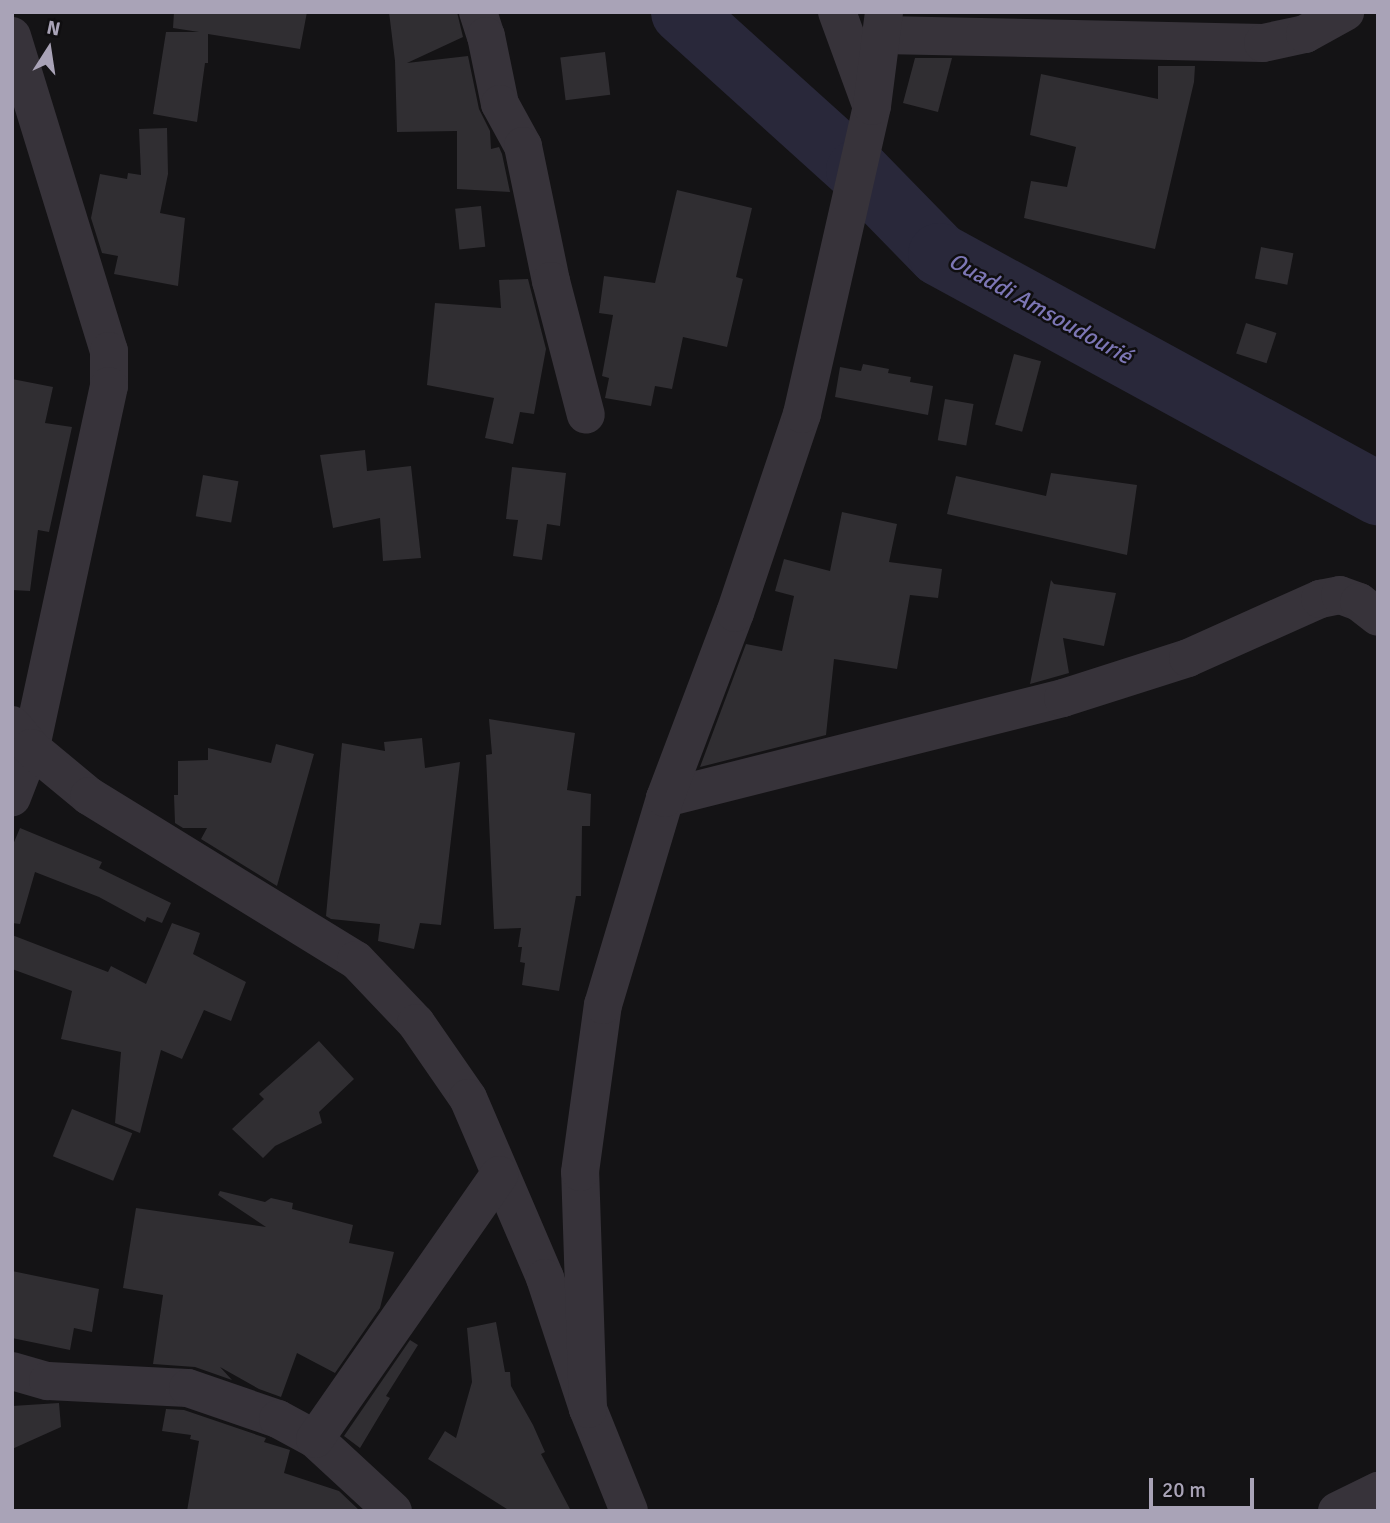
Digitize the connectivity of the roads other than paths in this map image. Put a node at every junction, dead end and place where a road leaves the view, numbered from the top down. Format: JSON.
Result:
{"nodes":[{"id":1,"x":478,"y":12,"type":"edge"},
{"id":2,"x":837,"y":12,"type":"edge"},
{"id":3,"x":1345,"y":12,"type":"edge"},
{"id":4,"x":883,"y":23,"type":"edge"},
{"id":5,"x":12,"y":36,"type":"edge"},
{"id":6,"x":872,"y":106,"type":"junction"},
{"id":7,"x":586,"y":415,"type":"dead end"},
{"id":8,"x":1378,"y":617,"type":"edge"},
{"id":9,"x":22,"y":737,"type":"edge"},
{"id":10,"x":12,"y":797,"type":"edge"},
{"id":11,"x":665,"y":797,"type":"junction"},
{"id":12,"x":499,"y":1175,"type":"junction"},
{"id":13,"x":12,"y":1371,"type":"edge"},
{"id":14,"x":589,"y":1409,"type":"junction"},
{"id":15,"x":315,"y":1439,"type":"junction"},
{"id":16,"x":1378,"y":1491,"type":"edge"},
{"id":17,"x":393,"y":1511,"type":"edge"},
{"id":18,"x":629,"y":1511,"type":"edge"},
{"id":19,"x":1337,"y":1511,"type":"edge"}],
"edges":[{"from":1,"to":7,"type":"street"},
{"from":2,"to":6,"type":"street"},
{"from":3,"to":4,"type":"street"},
{"from":4,"to":6,"type":"street"},
{"from":5,"to":9,"type":"street"},
{"from":6,"to":11,"type":"street"},
{"from":8,"to":11,"type":"street"},
{"from":9,"to":10,"type":"street"},
{"from":9,"to":12,"type":"street"},
{"from":11,"to":14,"type":"street"},
{"from":12,"to":14,"type":"street"},
{"from":12,"to":15,"type":"street"},
{"from":13,"to":15,"type":"street"},
{"from":14,"to":18,"type":"street"},
{"from":15,"to":17,"type":"street"},
{"from":16,"to":19,"type":"street"}]}
